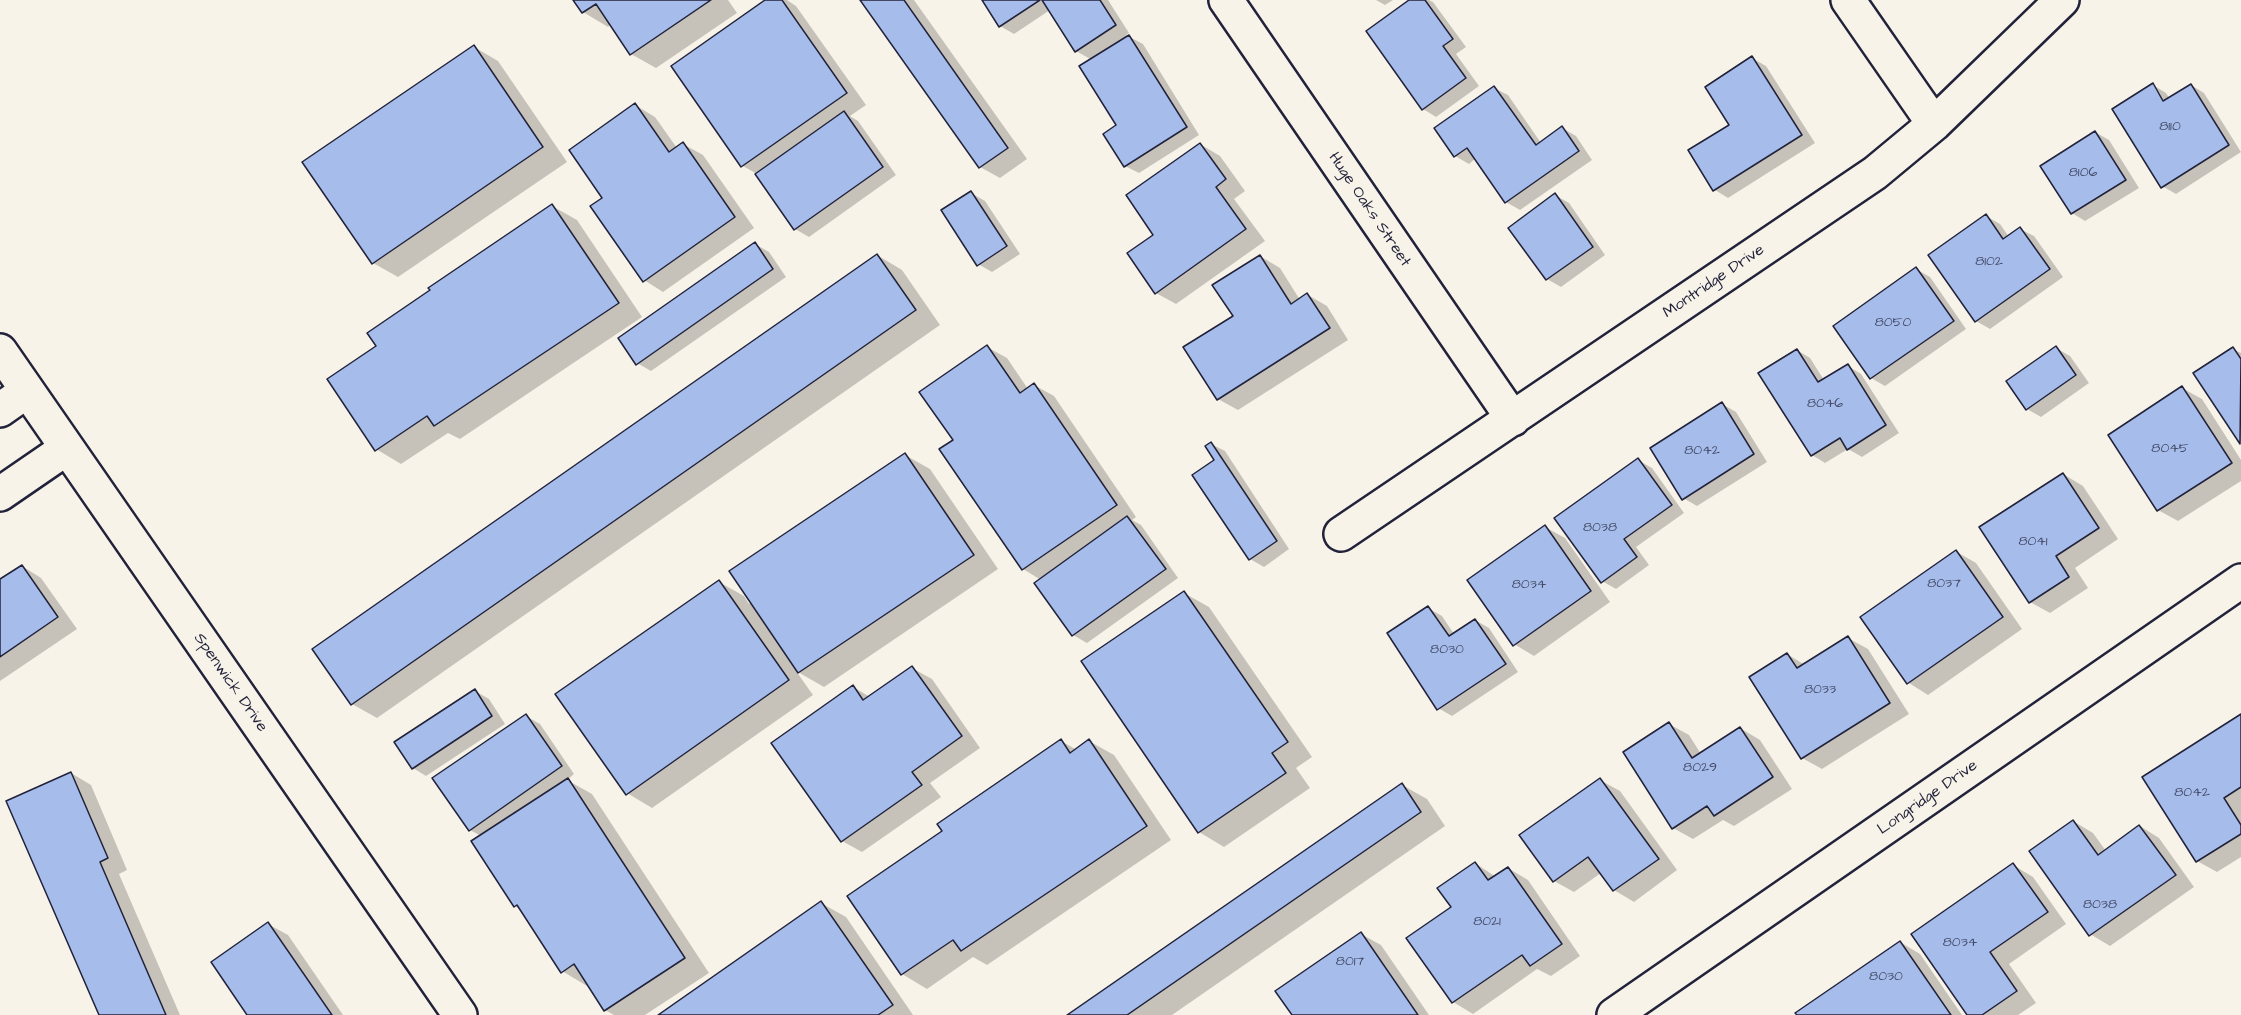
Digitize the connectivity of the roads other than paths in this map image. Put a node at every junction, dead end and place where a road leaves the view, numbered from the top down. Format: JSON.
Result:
{"nodes":[{"id":1,"x":1226,"y":0,"type":"edge"},
{"id":2,"x":1848,"y":0,"type":"edge"},
{"id":3,"x":2062,"y":0,"type":"edge"},
{"id":4,"x":1934,"y":124,"type":"junction"},
{"id":5,"x":0,"y":351,"type":"edge"},
{"id":6,"x":27,"y":391,"type":"junction"},
{"id":7,"x":0,"y":410,"type":"edge"},
{"id":8,"x":1513,"y":419,"type":"junction"},
{"id":9,"x":67,"y":448,"type":"junction"},
{"id":10,"x":0,"y":494,"type":"edge"},
{"id":11,"x":1341,"y":534,"type":"dead end"},
{"id":12,"x":2241,"y":581,"type":"edge"},
{"id":13,"x":460,"y":1015,"type":"edge"},
{"id":14,"x":1614,"y":1015,"type":"edge"}],
"edges":[{"from":1,"to":8,"type":"street","name":"Huge Oaks Street"},
{"from":2,"to":4,"type":"street"},
{"from":3,"to":4,"type":"street","name":"Montridge Drive"},
{"from":4,"to":8,"type":"street","name":"Montridge Drive"},
{"from":5,"to":6,"type":"street","name":"Spenwick Drive"},
{"from":6,"to":7,"type":"street"},
{"from":6,"to":9,"type":"street","name":"Spenwick Drive"},
{"from":8,"to":11,"type":"street","name":"Montridge Drive"},
{"from":9,"to":10,"type":"street"},
{"from":9,"to":13,"type":"street","name":"Spenwick Drive"},
{"from":12,"to":14,"type":"street","name":"Longridge Drive"}]}
